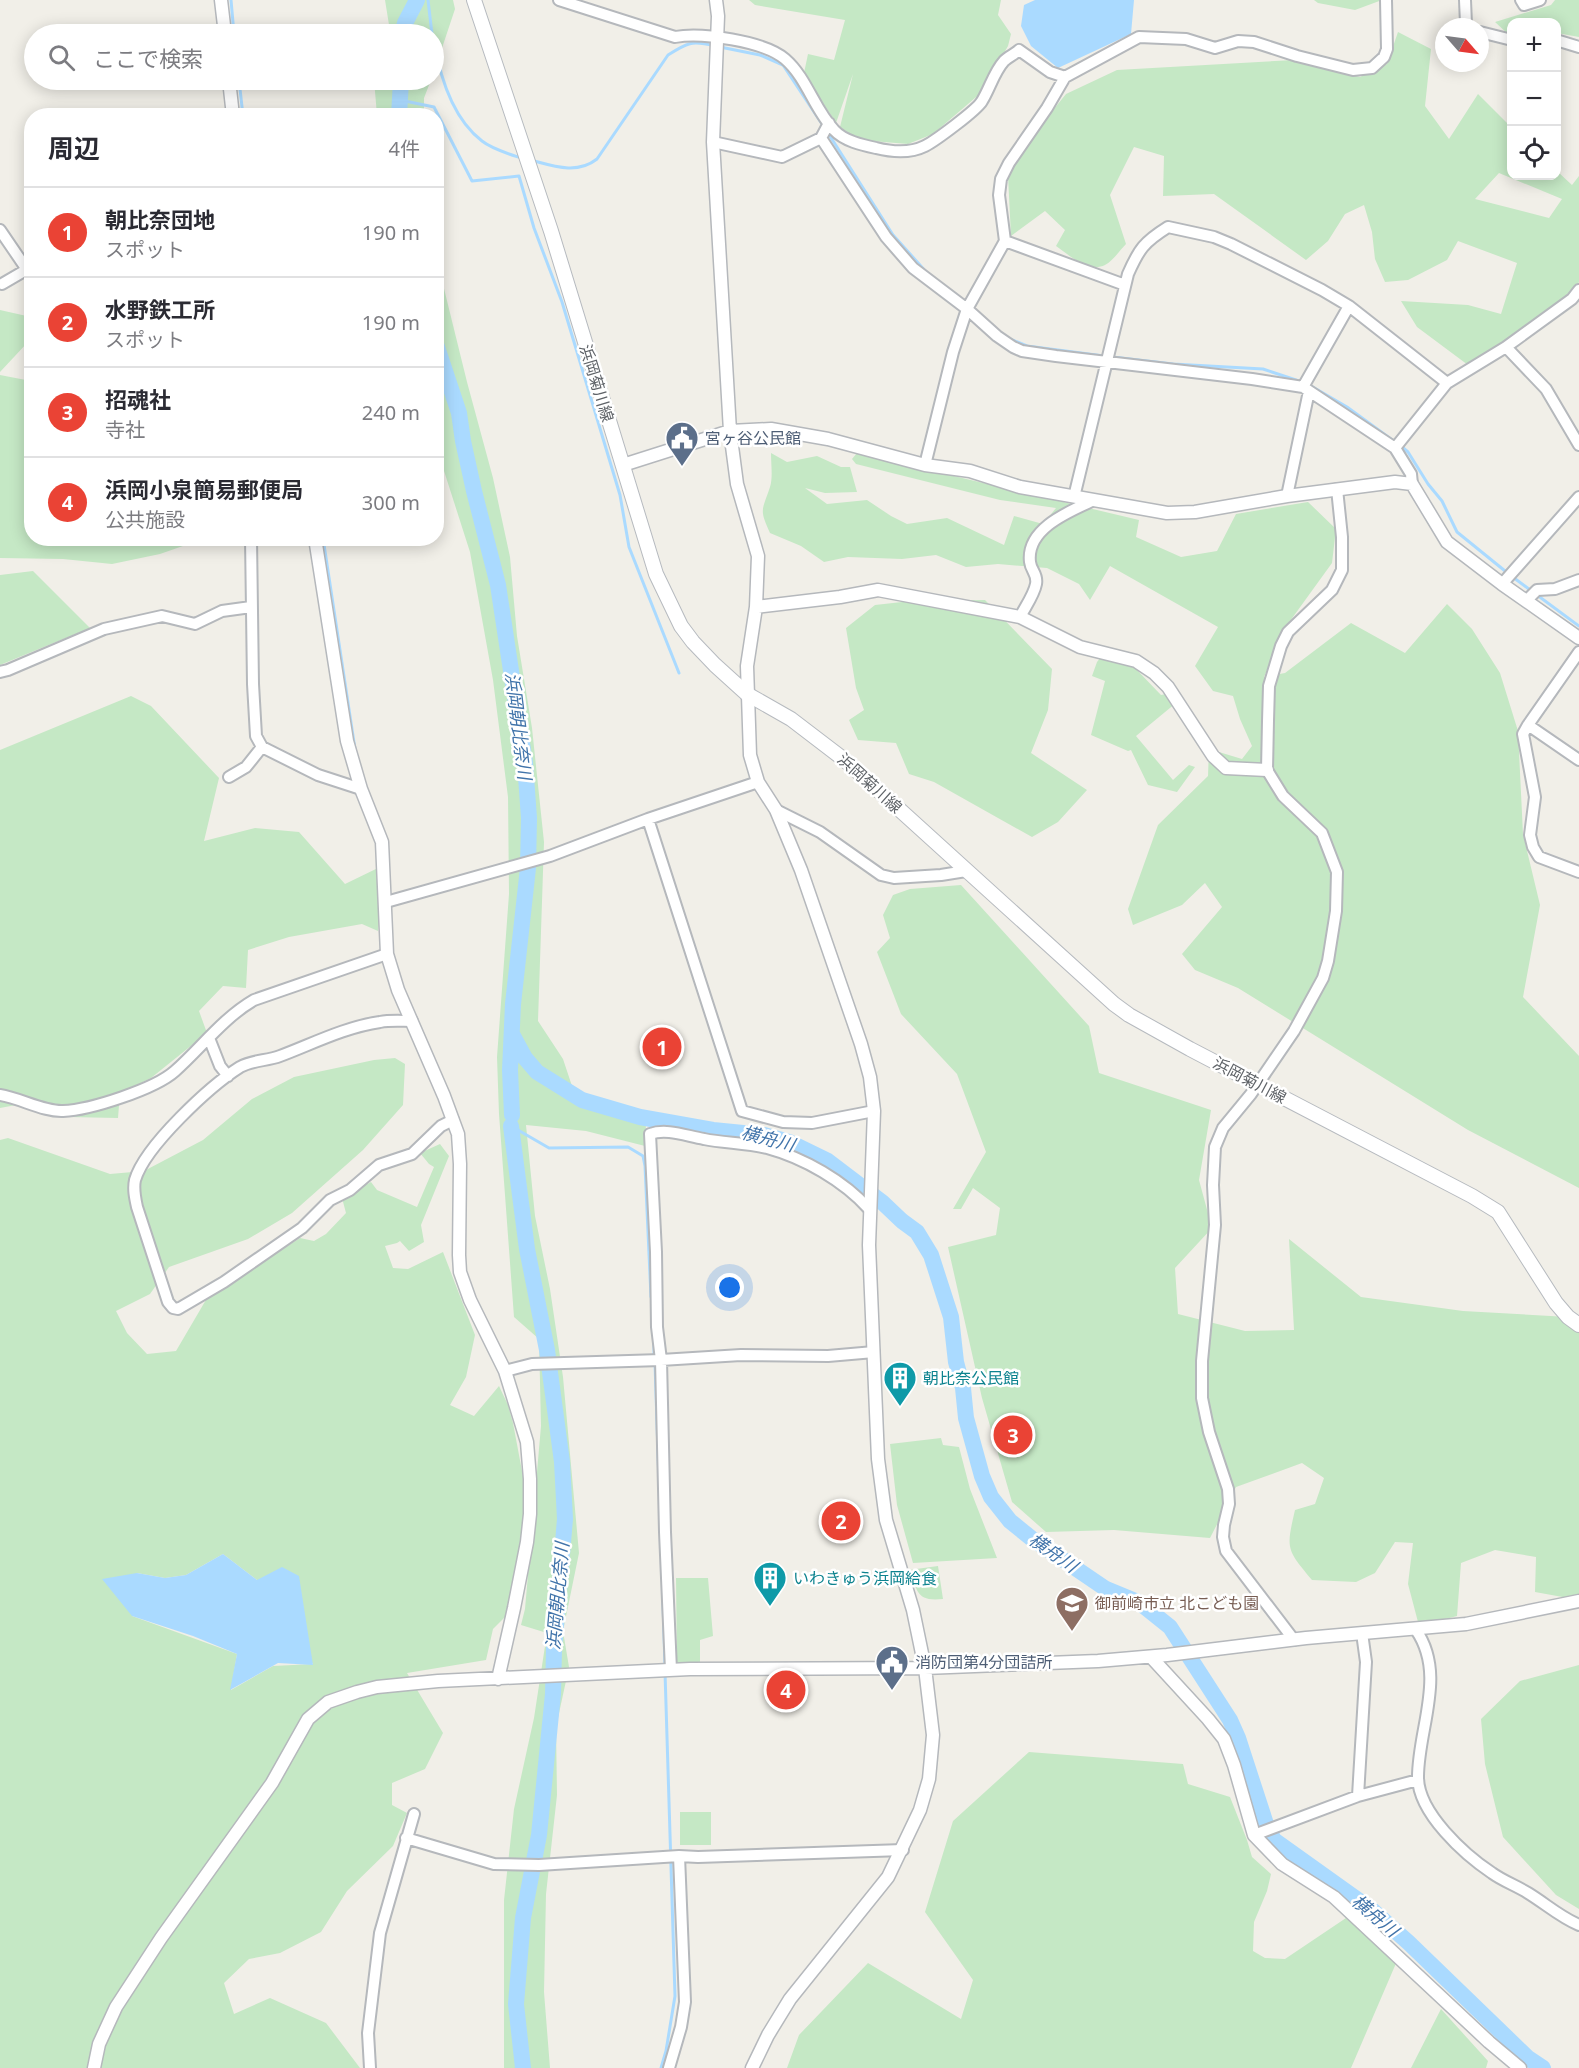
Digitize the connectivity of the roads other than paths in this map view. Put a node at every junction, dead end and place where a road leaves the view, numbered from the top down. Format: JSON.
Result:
{"nodes":[{"id":1,"x":221,"y":0,"type":"edge"},
{"id":2,"x":474,"y":0,"type":"edge"},
{"id":3,"x":559,"y":0,"type":"edge"},
{"id":4,"x":716,"y":0,"type":"edge"},
{"id":5,"x":1386,"y":0,"type":"edge"},
{"id":6,"x":1465,"y":0,"type":"edge"},
{"id":7,"x":1521,"y":0,"type":"edge"},
{"id":8,"x":1540,"y":0,"type":"edge"},
{"id":9,"x":1466,"y":18,"type":"edge"},
{"id":10,"x":224,"y":24,"type":"edge"},
{"id":11,"x":1489,"y":34,"type":"edge"},
{"id":12,"x":717,"y":37,"type":"junction"},
{"id":13,"x":1507,"y":39,"type":"edge"},
{"id":14,"x":1561,"y":41,"type":"edge"},
{"id":15,"x":1579,"y":47,"type":"edge"},
{"id":16,"x":1065,"y":77,"type":"junction"},
{"id":17,"x":230,"y":90,"type":"edge"},
{"id":18,"x":232,"y":108,"type":"edge"},
{"id":19,"x":829,"y":123,"type":"junction"},
{"id":20,"x":821,"y":138,"type":"junction"},
{"id":21,"x":713,"y":142,"type":"junction"},
{"id":22,"x":0,"y":230,"type":"edge"},
{"id":23,"x":1005,"y":241,"type":"junction"},
{"id":24,"x":5,"y":247,"type":"edge"},
{"id":25,"x":24,"y":268,"type":"edge"},
{"id":26,"x":24,"y":276,"type":"edge"},
{"id":27,"x":2,"y":284,"type":"dead end"},
{"id":28,"x":1125,"y":285,"type":"junction"},
{"id":29,"x":1579,"y":290,"type":"edge"},
{"id":30,"x":1349,"y":306,"type":"junction"},
{"id":31,"x":967,"y":309,"type":"junction"},
{"id":32,"x":1506,"y":347,"type":"junction"},
{"id":33,"x":1106,"y":361,"type":"junction"},
{"id":34,"x":1447,"y":383,"type":"junction"},
{"id":35,"x":1306,"y":386,"type":"junction"},
{"id":36,"x":730,"y":431,"type":"junction"},
{"id":37,"x":1397,"y":444,"type":"junction"},
{"id":38,"x":1579,"y":445,"type":"edge"},
{"id":39,"x":623,"y":465,"type":"junction"},
{"id":40,"x":926,"y":465,"type":"junction"},
{"id":41,"x":1412,"y":484,"type":"junction"},
{"id":42,"x":1337,"y":489,"type":"junction"},
{"id":43,"x":1287,"y":496,"type":"junction"},
{"id":44,"x":1074,"y":497,"type":"junction"},
{"id":45,"x":1579,"y":497,"type":"edge"},
{"id":46,"x":1092,"y":501,"type":"junction"},
{"id":47,"x":251,"y":546,"type":"edge"},
{"id":48,"x":316,"y":546,"type":"edge"},
{"id":49,"x":1507,"y":578,"type":"junction"},
{"id":50,"x":1579,"y":580,"type":"edge"},
{"id":51,"x":1531,"y":596,"type":"junction"},
{"id":52,"x":756,"y":606,"type":"junction"},
{"id":53,"x":251,"y":607,"type":"junction"},
{"id":54,"x":1020,"y":617,"type":"junction"},
{"id":55,"x":1579,"y":638,"type":"edge"},
{"id":56,"x":1579,"y":652,"type":"edge"},
{"id":57,"x":0,"y":672,"type":"edge"},
{"id":58,"x":747,"y":693,"type":"junction"},
{"id":59,"x":1528,"y":724,"type":"junction"},
{"id":60,"x":262,"y":747,"type":"junction"},
{"id":61,"x":1579,"y":760,"type":"edge"},
{"id":62,"x":1267,"y":770,"type":"junction"},
{"id":63,"x":228,"y":777,"type":"dead end"},
{"id":64,"x":758,"y":782,"type":"junction"},
{"id":65,"x":361,"y":789,"type":"junction"},
{"id":66,"x":776,"y":810,"type":"junction"},
{"id":67,"x":648,"y":819,"type":"junction"},
{"id":68,"x":966,"y":871,"type":"junction"},
{"id":69,"x":1579,"y":872,"type":"edge"},
{"id":70,"x":386,"y":902,"type":"junction"},
{"id":71,"x":387,"y":954,"type":"junction"},
{"id":72,"x":412,"y":1021,"type":"junction"},
{"id":73,"x":208,"y":1038,"type":"junction"},
{"id":74,"x":228,"y":1076,"type":"junction"},
{"id":75,"x":1257,"y":1083,"type":"junction"},
{"id":76,"x":0,"y":1095,"type":"edge"},
{"id":77,"x":874,"y":1111,"type":"junction"},
{"id":78,"x":453,"y":1120,"type":"junction"},
{"id":79,"x":869,"y":1209,"type":"junction"},
{"id":80,"x":1579,"y":1324,"type":"edge"},
{"id":81,"x":874,"y":1352,"type":"junction"},
{"id":82,"x":657,"y":1360,"type":"junction"},
{"id":83,"x":505,"y":1371,"type":"junction"},
{"id":84,"x":1579,"y":1601,"type":"edge"},
{"id":85,"x":1416,"y":1630,"type":"junction"},
{"id":86,"x":1362,"y":1633,"type":"junction"},
{"id":87,"x":1294,"y":1640,"type":"junction"},
{"id":88,"x":1151,"y":1657,"type":"junction"},
{"id":89,"x":925,"y":1668,"type":"junction"},
{"id":90,"x":666,"y":1670,"type":"junction"},
{"id":91,"x":498,"y":1679,"type":"junction"},
{"id":92,"x":1418,"y":1780,"type":"junction"},
{"id":93,"x":1358,"y":1796,"type":"junction"},
{"id":94,"x":414,"y":1814,"type":"dead end"},
{"id":95,"x":1254,"y":1835,"type":"junction"},
{"id":96,"x":406,"y":1838,"type":"junction"},
{"id":97,"x":903,"y":1850,"type":"junction"},
{"id":98,"x":680,"y":1856,"type":"junction"},
{"id":99,"x":1579,"y":1924,"type":"edge"},
{"id":100,"x":94,"y":2068,"type":"edge"},
{"id":101,"x":370,"y":2068,"type":"edge"},
{"id":102,"x":669,"y":2068,"type":"edge"},
{"id":103,"x":752,"y":2068,"type":"edge"},
{"id":104,"x":1520,"y":2068,"type":"edge"}],
"edges":[{"from":1,"to":10,"type":"street"},
{"from":2,"to":39,"type":"main road","name":"浜岡菊川線"},
{"from":3,"to":12,"type":"street"},
{"from":4,"to":12,"type":"street"},
{"from":5,"to":16,"type":"street"},
{"from":6,"to":9,"type":"street"},
{"from":7,"to":8,"type":"street"},
{"from":11,"to":13,"type":"street"},
{"from":12,"to":19,"type":"street"},
{"from":12,"to":21,"type":"street"},
{"from":14,"to":15,"type":"street"},
{"from":16,"to":19,"type":"street"},
{"from":16,"to":23,"type":"street"},
{"from":17,"to":18,"type":"street"},
{"from":19,"to":20,"type":"street"},
{"from":20,"to":21,"type":"street"},
{"from":20,"to":31,"type":"street"},
{"from":21,"to":36,"type":"street"},
{"from":22,"to":24,"type":"street"},
{"from":23,"to":28,"type":"street"},
{"from":23,"to":31,"type":"street"},
{"from":24,"to":25,"type":"street"},
{"from":26,"to":27,"type":"street"},
{"from":28,"to":30,"type":"street"},
{"from":28,"to":33,"type":"street"},
{"from":29,"to":32,"type":"street"},
{"from":30,"to":34,"type":"street"},
{"from":30,"to":35,"type":"street"},
{"from":31,"to":33,"type":"street"},
{"from":31,"to":40,"type":"street"},
{"from":32,"to":34,"type":"street"},
{"from":32,"to":38,"type":"street"},
{"from":33,"to":35,"type":"street"},
{"from":33,"to":44,"type":"street"},
{"from":34,"to":37,"type":"street"},
{"from":35,"to":37,"type":"street"},
{"from":35,"to":43,"type":"street"},
{"from":36,"to":39,"type":"street"},
{"from":36,"to":40,"type":"street"},
{"from":36,"to":52,"type":"street"},
{"from":37,"to":41,"type":"street"},
{"from":39,"to":58,"type":"main road","name":"浜岡菊川線"},
{"from":40,"to":44,"type":"street"},
{"from":41,"to":42,"type":"street"},
{"from":41,"to":49,"type":"street"},
{"from":42,"to":43,"type":"street"},
{"from":42,"to":62,"type":"street"},
{"from":43,"to":46,"type":"street"},
{"from":44,"to":46,"type":"street"},
{"from":45,"to":49,"type":"street"},
{"from":46,"to":54,"type":"street"},
{"from":47,"to":53,"type":"street"},
{"from":48,"to":65,"type":"street"},
{"from":49,"to":51,"type":"street"},
{"from":50,"to":51,"type":"street"},
{"from":51,"to":55,"type":"street"},
{"from":52,"to":54,"type":"street"},
{"from":52,"to":58,"type":"street"},
{"from":53,"to":57,"type":"street"},
{"from":53,"to":60,"type":"street"},
{"from":54,"to":62,"type":"street"},
{"from":56,"to":59,"type":"street"},
{"from":58,"to":64,"type":"street"},
{"from":58,"to":68,"type":"main road","name":"浜岡菊川線"},
{"from":59,"to":61,"type":"street"},
{"from":59,"to":69,"type":"street"},
{"from":60,"to":63,"type":"street"},
{"from":60,"to":65,"type":"street"},
{"from":62,"to":75,"type":"street"},
{"from":64,"to":66,"type":"street"},
{"from":64,"to":67,"type":"street"},
{"from":65,"to":70,"type":"street"},
{"from":66,"to":68,"type":"street"},
{"from":66,"to":77,"type":"street"},
{"from":67,"to":70,"type":"street"},
{"from":67,"to":77,"type":"street"},
{"from":68,"to":75,"type":"main road","name":"浜岡菊川線"},
{"from":70,"to":71,"type":"street"},
{"from":71,"to":72,"type":"street"},
{"from":71,"to":73,"type":"street"},
{"from":72,"to":74,"type":"street"},
{"from":72,"to":78,"type":"street"},
{"from":73,"to":74,"type":"street"},
{"from":73,"to":76,"type":"street"},
{"from":74,"to":78,"type":"street"},
{"from":75,"to":80,"type":"main road","name":"浜岡菊川線"},
{"from":75,"to":87,"type":"street"},
{"from":77,"to":79,"type":"street"},
{"from":78,"to":83,"type":"street"},
{"from":79,"to":81,"type":"street"},
{"from":79,"to":82,"type":"street"},
{"from":81,"to":82,"type":"street"},
{"from":81,"to":89,"type":"street"},
{"from":82,"to":83,"type":"street"},
{"from":82,"to":90,"type":"street"},
{"from":83,"to":91,"type":"street"},
{"from":84,"to":85,"type":"street"},
{"from":85,"to":86,"type":"street"},
{"from":85,"to":92,"type":"street"},
{"from":86,"to":87,"type":"street"},
{"from":86,"to":93,"type":"street"},
{"from":87,"to":88,"type":"street"},
{"from":88,"to":89,"type":"street"},
{"from":88,"to":95,"type":"street"},
{"from":89,"to":90,"type":"street"},
{"from":89,"to":97,"type":"street"},
{"from":90,"to":91,"type":"street"},
{"from":91,"to":100,"type":"street"},
{"from":92,"to":93,"type":"street"},
{"from":92,"to":99,"type":"street"},
{"from":93,"to":95,"type":"street"},
{"from":94,"to":96,"type":"street"},
{"from":95,"to":104,"type":"street"},
{"from":96,"to":98,"type":"street"},
{"from":96,"to":101,"type":"street"},
{"from":97,"to":98,"type":"street"},
{"from":97,"to":103,"type":"street"},
{"from":98,"to":102,"type":"street"}]}
